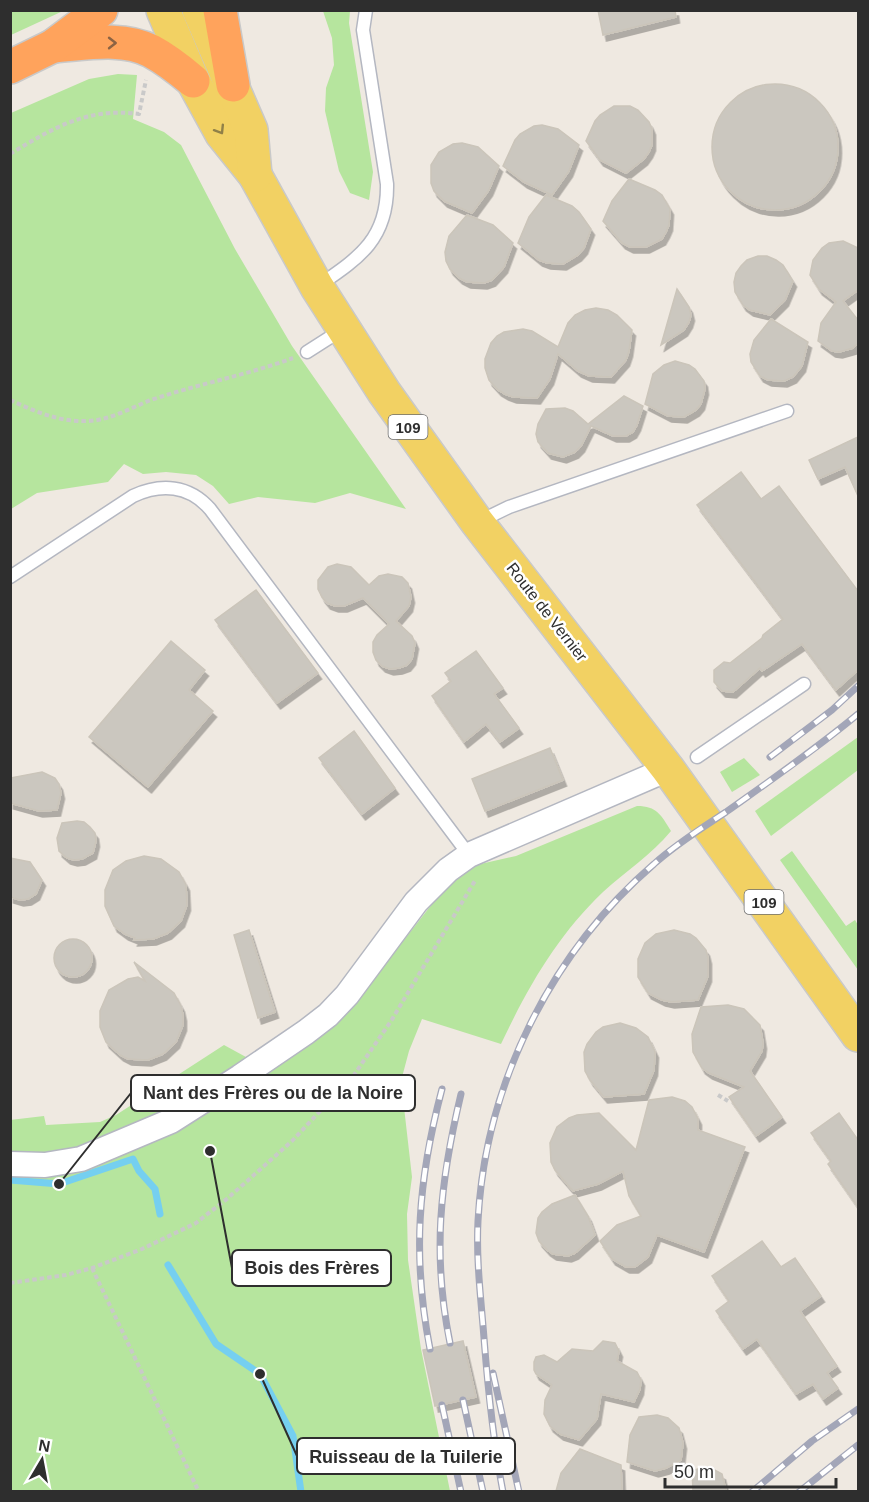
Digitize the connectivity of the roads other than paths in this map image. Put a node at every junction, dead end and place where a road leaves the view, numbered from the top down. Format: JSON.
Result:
{"nodes":[{"id":1,"x":101,"y":10,"type":"edge"},
{"id":2,"x":163,"y":10,"type":"edge"},
{"id":3,"x":199,"y":10,"type":"edge"},
{"id":4,"x":220,"y":10,"type":"edge"},
{"id":5,"x":366,"y":10,"type":"edge"},
{"id":6,"x":53,"y":46,"type":"junction"},
{"id":7,"x":10,"y":67,"type":"edge"},
{"id":8,"x":193,"y":81,"type":"junction"},
{"id":9,"x":233,"y":85,"type":"junction"},
{"id":10,"x":255,"y":175,"type":"junction"},
{"id":11,"x":317,"y":287,"type":"junction"},
{"id":12,"x":343,"y":330,"type":"junction"},
{"id":13,"x":307,"y":352,"type":"road end"},
{"id":14,"x":787,"y":411,"type":"dead end"},
{"id":15,"x":477,"y":522,"type":"junction"},
{"id":16,"x":10,"y":577,"type":"edge"},
{"id":17,"x":804,"y":684,"type":"dead end"},
{"id":18,"x":683,"y":763,"type":"junction"},
{"id":19,"x":473,"y":865,"type":"junction"},
{"id":20,"x":858,"y":1035,"type":"edge"},
{"id":21,"x":10,"y":1164,"type":"edge"}],
"edges":[{"from":1,"to":6,"type":"highway"},
{"from":2,"to":8,"type":"main road","name":"Route de Vernier","number":"109"},
{"from":3,"to":9,"type":"main road","name":"Route de Vernier","number":"109"},
{"from":4,"to":9,"type":"highway"},
{"from":5,"to":11,"type":"lane"},
{"from":6,"to":7,"type":"highway"},
{"from":6,"to":8,"type":"highway","one_way":true},
{"from":8,"to":10,"type":"main road","name":"Route de Vernier","number":"109","one_way":true},
{"from":9,"to":10,"type":"main road","name":"Route de Vernier","number":"109"},
{"from":10,"to":11,"type":"main road","name":"Route de Vernier","number":"109"},
{"from":11,"to":12,"type":"main road","name":"Route de Vernier","number":"109"},
{"from":12,"to":13,"type":"lane"},
{"from":12,"to":15,"type":"main road","name":"Route de Vernier","number":"109"},
{"from":14,"to":15,"type":"lane"},
{"from":15,"to":18,"type":"main road","name":"Route de Vernier","number":"109"},
{"from":16,"to":19,"type":"lane"},
{"from":17,"to":18,"type":"lane"},
{"from":18,"to":19,"type":"street"},
{"from":18,"to":20,"type":"main road","name":"Route de Vernier","number":"109"},
{"from":19,"to":21,"type":"street"}]}
